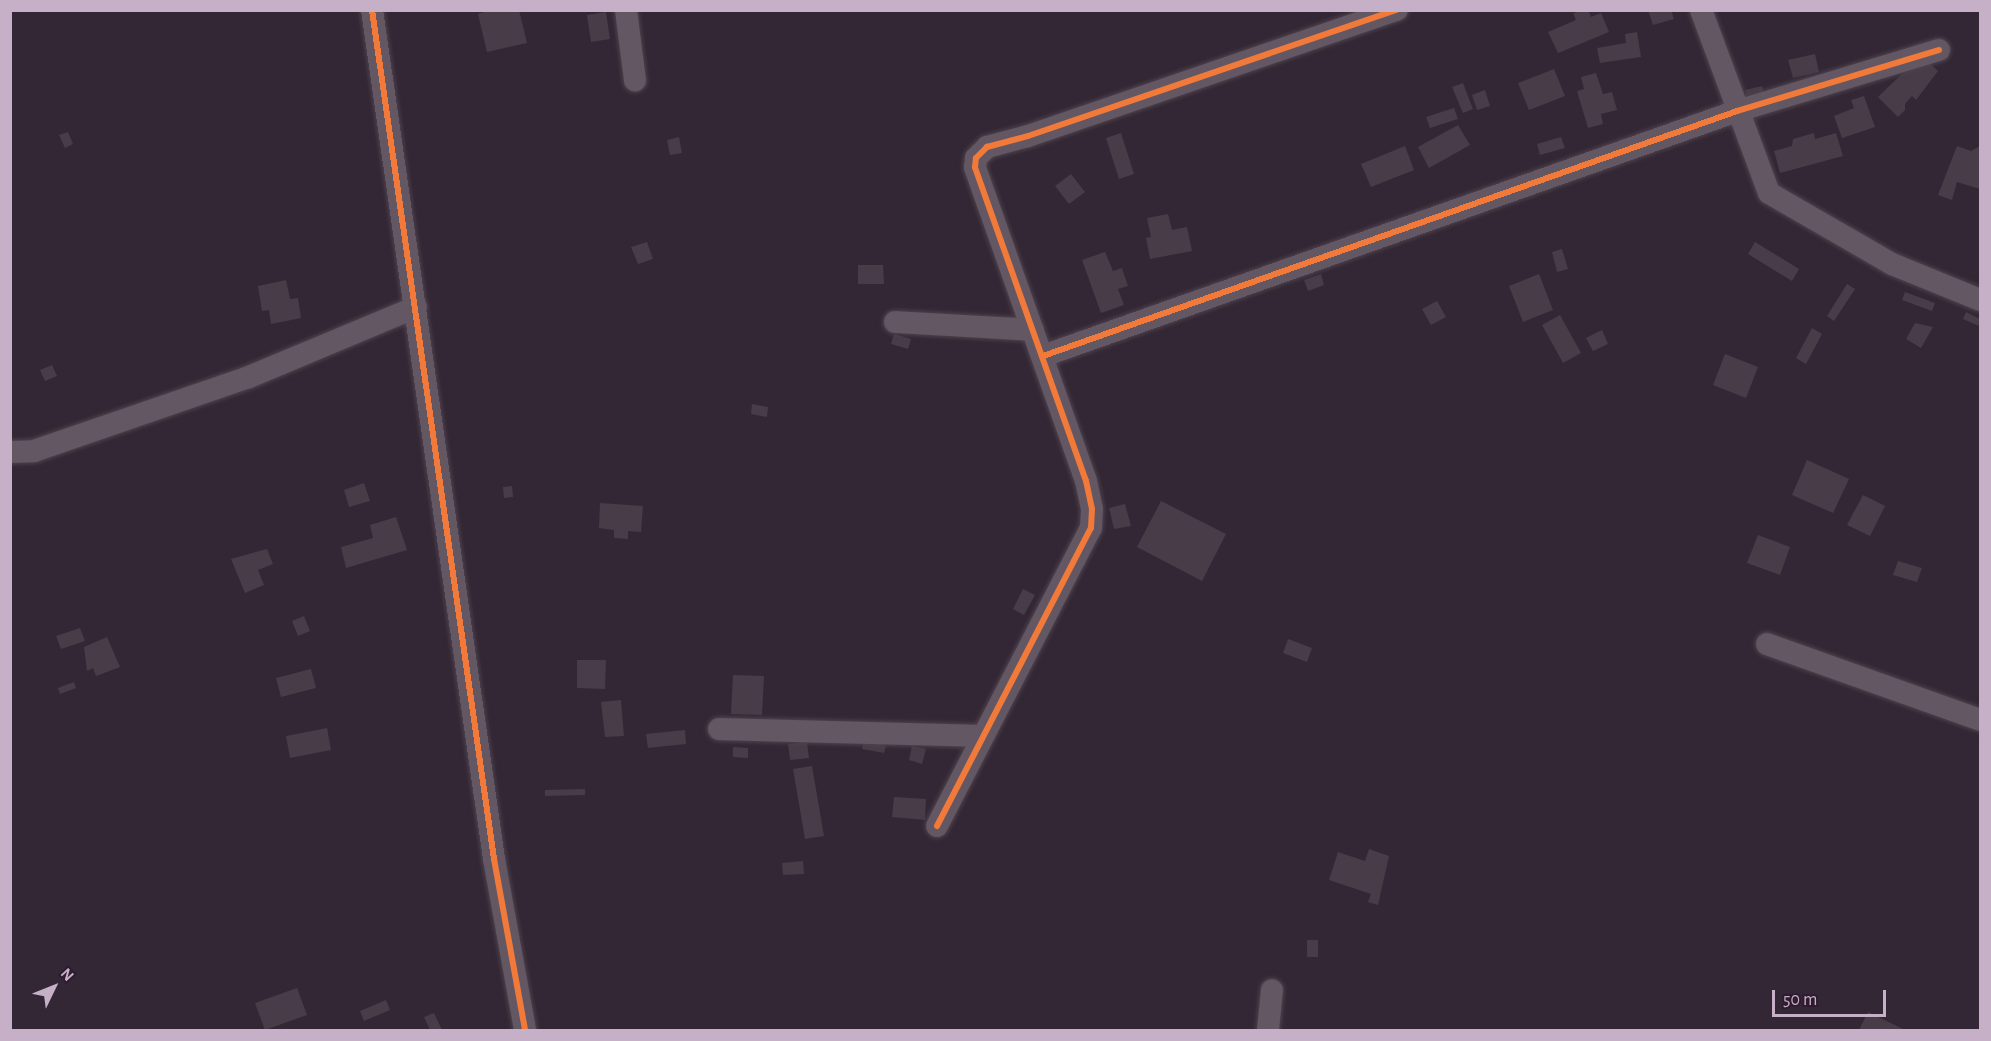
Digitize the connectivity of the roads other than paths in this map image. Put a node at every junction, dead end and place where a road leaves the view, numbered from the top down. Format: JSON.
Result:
{"nodes":[{"id":1,"x":372,"y":10,"type":"edge"},
{"id":2,"x":626,"y":10,"type":"edge"},
{"id":3,"x":1397,"y":10,"type":"edge"},
{"id":4,"x":1701,"y":10,"type":"edge"},
{"id":5,"x":1939,"y":50,"type":"dead end"},
{"id":6,"x":634,"y":80,"type":"dead end"},
{"id":7,"x":1737,"y":111,"type":"junction"},
{"id":8,"x":1980,"y":300,"type":"edge"},
{"id":9,"x":416,"y":307,"type":"junction"},
{"id":10,"x":895,"y":322,"type":"dead end"},
{"id":11,"x":1033,"y":330,"type":"junction"},
{"id":12,"x":1043,"y":356,"type":"junction"},
{"id":13,"x":10,"y":452,"type":"edge"},
{"id":14,"x":1767,"y":644,"type":"dead end"},
{"id":15,"x":1980,"y":720,"type":"edge"},
{"id":16,"x":719,"y":729,"type":"dead end"},
{"id":17,"x":983,"y":736,"type":"junction"},
{"id":18,"x":937,"y":826,"type":"dead end"},
{"id":19,"x":1272,"y":990,"type":"dead end"},
{"id":20,"x":525,"y":1030,"type":"edge"},
{"id":21,"x":1268,"y":1030,"type":"edge"}],
"edges":[{"from":1,"to":9,"type":"street"},
{"from":2,"to":6,"type":"street"},
{"from":3,"to":11,"type":"street"},
{"from":4,"to":7,"type":"street"},
{"from":5,"to":7,"type":"street"},
{"from":7,"to":8,"type":"street"},
{"from":7,"to":12,"type":"street"},
{"from":9,"to":13,"type":"street"},
{"from":9,"to":20,"type":"street"},
{"from":10,"to":11,"type":"street"},
{"from":11,"to":12,"type":"street"},
{"from":12,"to":17,"type":"street"},
{"from":14,"to":15,"type":"street"},
{"from":16,"to":17,"type":"street"},
{"from":17,"to":18,"type":"street"},
{"from":19,"to":21,"type":"street"}]}
